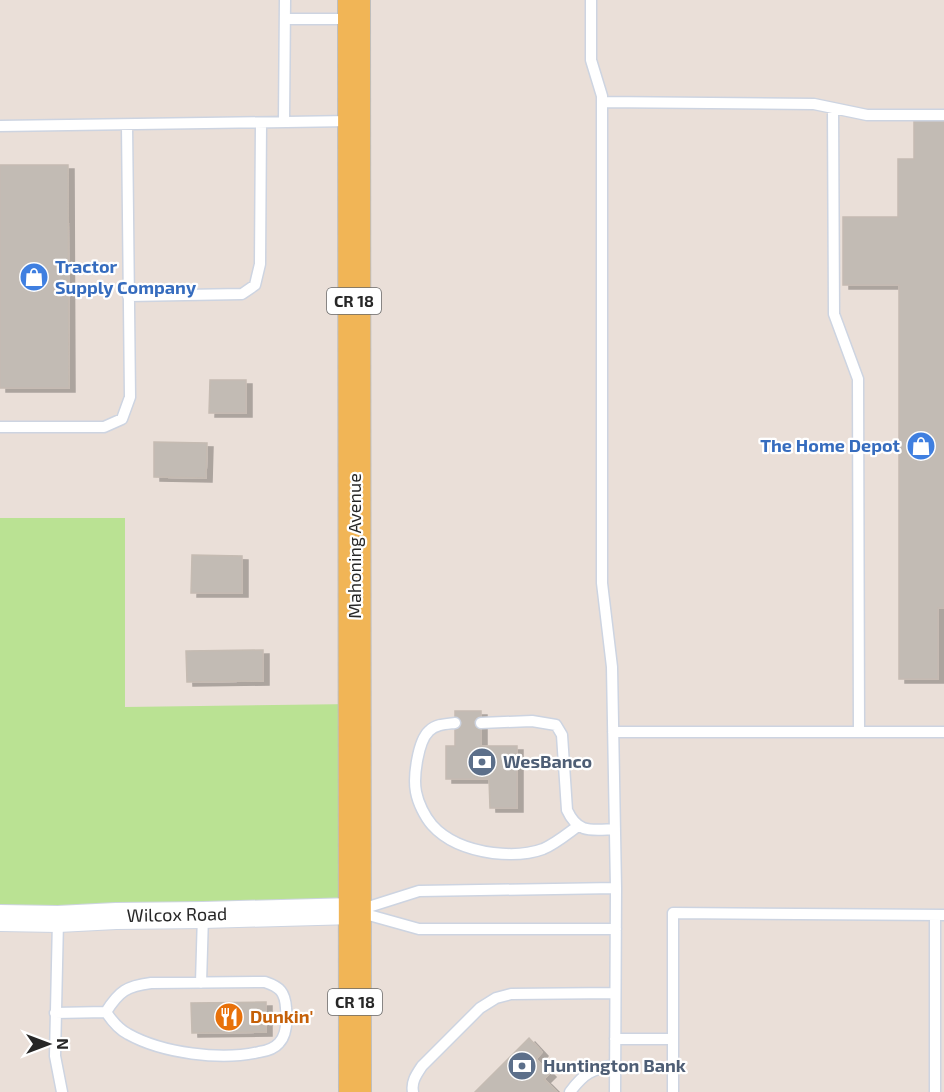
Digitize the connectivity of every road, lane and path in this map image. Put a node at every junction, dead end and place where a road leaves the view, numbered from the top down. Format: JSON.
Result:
{"nodes":[{"id":1,"x":285,"y":0,"type":"edge"},
{"id":2,"x":591,"y":0,"type":"edge"},
{"id":3,"x":354,"y":9,"type":"edge"},
{"id":4,"x":285,"y":19,"type":"junction"},
{"id":5,"x":602,"y":102,"type":"junction"},
{"id":6,"x":833,"y":108,"type":"junction"},
{"id":7,"x":944,"y":115,"type":"edge"},
{"id":8,"x":354,"y":121,"type":"junction"},
{"id":9,"x":261,"y":123,"type":"junction"},
{"id":10,"x":284,"y":123,"type":"junction"},
{"id":11,"x":127,"y":125,"type":"junction"},
{"id":12,"x":0,"y":126,"type":"edge"},
{"id":13,"x":128,"y":296,"type":"junction"},
{"id":14,"x":0,"y":427,"type":"edge"},
{"id":15,"x":455,"y":723,"type":"dead end"},
{"id":16,"x":481,"y":723,"type":"dead end"},
{"id":17,"x":613,"y":732,"type":"junction"},
{"id":18,"x":859,"y":732,"type":"junction"},
{"id":19,"x":944,"y":732,"type":"edge"},
{"id":20,"x":578,"y":826,"type":"junction"},
{"id":21,"x":615,"y":829,"type":"junction"},
{"id":22,"x":616,"y":888,"type":"junction"},
{"id":23,"x":354,"y":911,"type":"junction"},
{"id":24,"x":203,"y":915,"type":"junction"},
{"id":25,"x":939,"y":915,"type":"edge"},
{"id":26,"x":0,"y":918,"type":"edge"},
{"id":27,"x":58,"y":920,"type":"junction"},
{"id":28,"x":616,"y":929,"type":"junction"},
{"id":29,"x":201,"y":983,"type":"junction"},
{"id":30,"x":615,"y":993,"type":"junction"},
{"id":31,"x":106,"y":1012,"type":"junction"},
{"id":32,"x":55,"y":1013,"type":"junction"},
{"id":33,"x":615,"y":1039,"type":"junction"},
{"id":34,"x":673,"y":1039,"type":"junction"},
{"id":35,"x":615,"y":1065,"type":"junction"},
{"id":36,"x":573,"y":1090,"type":"edge"},
{"id":37,"x":62,"y":1092,"type":"edge"},
{"id":38,"x":355,"y":1092,"type":"edge"},
{"id":39,"x":413,"y":1092,"type":"edge"},
{"id":40,"x":615,"y":1092,"type":"edge"},
{"id":41,"x":673,"y":1092,"type":"edge"},
{"id":42,"x":935,"y":1092,"type":"edge"}],
"edges":[{"from":1,"to":4,"type":"lane"},
{"from":2,"to":5,"type":"lane"},
{"from":3,"to":4,"type":"lane"},
{"from":3,"to":8,"type":"main road","name":"Mahoning Avenue","number":"CR 18"},
{"from":4,"to":10,"type":"lane"},
{"from":5,"to":6,"type":"lane"},
{"from":5,"to":17,"type":"lane"},
{"from":6,"to":7,"type":"lane"},
{"from":6,"to":18,"type":"lane"},
{"from":8,"to":10,"type":"lane"},
{"from":8,"to":23,"type":"main road","name":"Mahoning Avenue","number":"CR 18"},
{"from":9,"to":10,"type":"lane"},
{"from":9,"to":11,"type":"lane"},
{"from":9,"to":13,"type":"lane"},
{"from":11,"to":12,"type":"lane"},
{"from":11,"to":13,"type":"lane"},
{"from":13,"to":14,"type":"lane"},
{"from":15,"to":20,"type":"lane"},
{"from":16,"to":20,"type":"lane"},
{"from":17,"to":18,"type":"lane"},
{"from":17,"to":21,"type":"lane"},
{"from":18,"to":19,"type":"lane"},
{"from":20,"to":21,"type":"lane"},
{"from":21,"to":22,"type":"lane"},
{"from":22,"to":23,"type":"lane"},
{"from":22,"to":28,"type":"lane"},
{"from":23,"to":24,"type":"street","name":"Wilcox Road"},
{"from":23,"to":28,"type":"lane"},
{"from":23,"to":38,"type":"main road","name":"Mahoning Avenue","number":"CR 18"},
{"from":24,"to":27,"type":"street","name":"Wilcox Road"},
{"from":24,"to":29,"type":"lane"},
{"from":25,"to":34,"type":"lane"},
{"from":25,"to":42,"type":"lane"},
{"from":26,"to":27,"type":"street","name":"Wilcox Road"},
{"from":27,"to":32,"type":"lane"},
{"from":28,"to":30,"type":"lane"},
{"from":29,"to":31,"type":"lane"},
{"from":29,"to":31,"type":"lane"},
{"from":30,"to":33,"type":"lane"},
{"from":30,"to":39,"type":"lane"},
{"from":31,"to":32,"type":"lane"},
{"from":32,"to":37,"type":"lane"},
{"from":33,"to":34,"type":"lane"},
{"from":33,"to":35,"type":"lane"},
{"from":34,"to":41,"type":"lane"},
{"from":35,"to":36,"type":"lane"},
{"from":35,"to":40,"type":"lane"}]}
